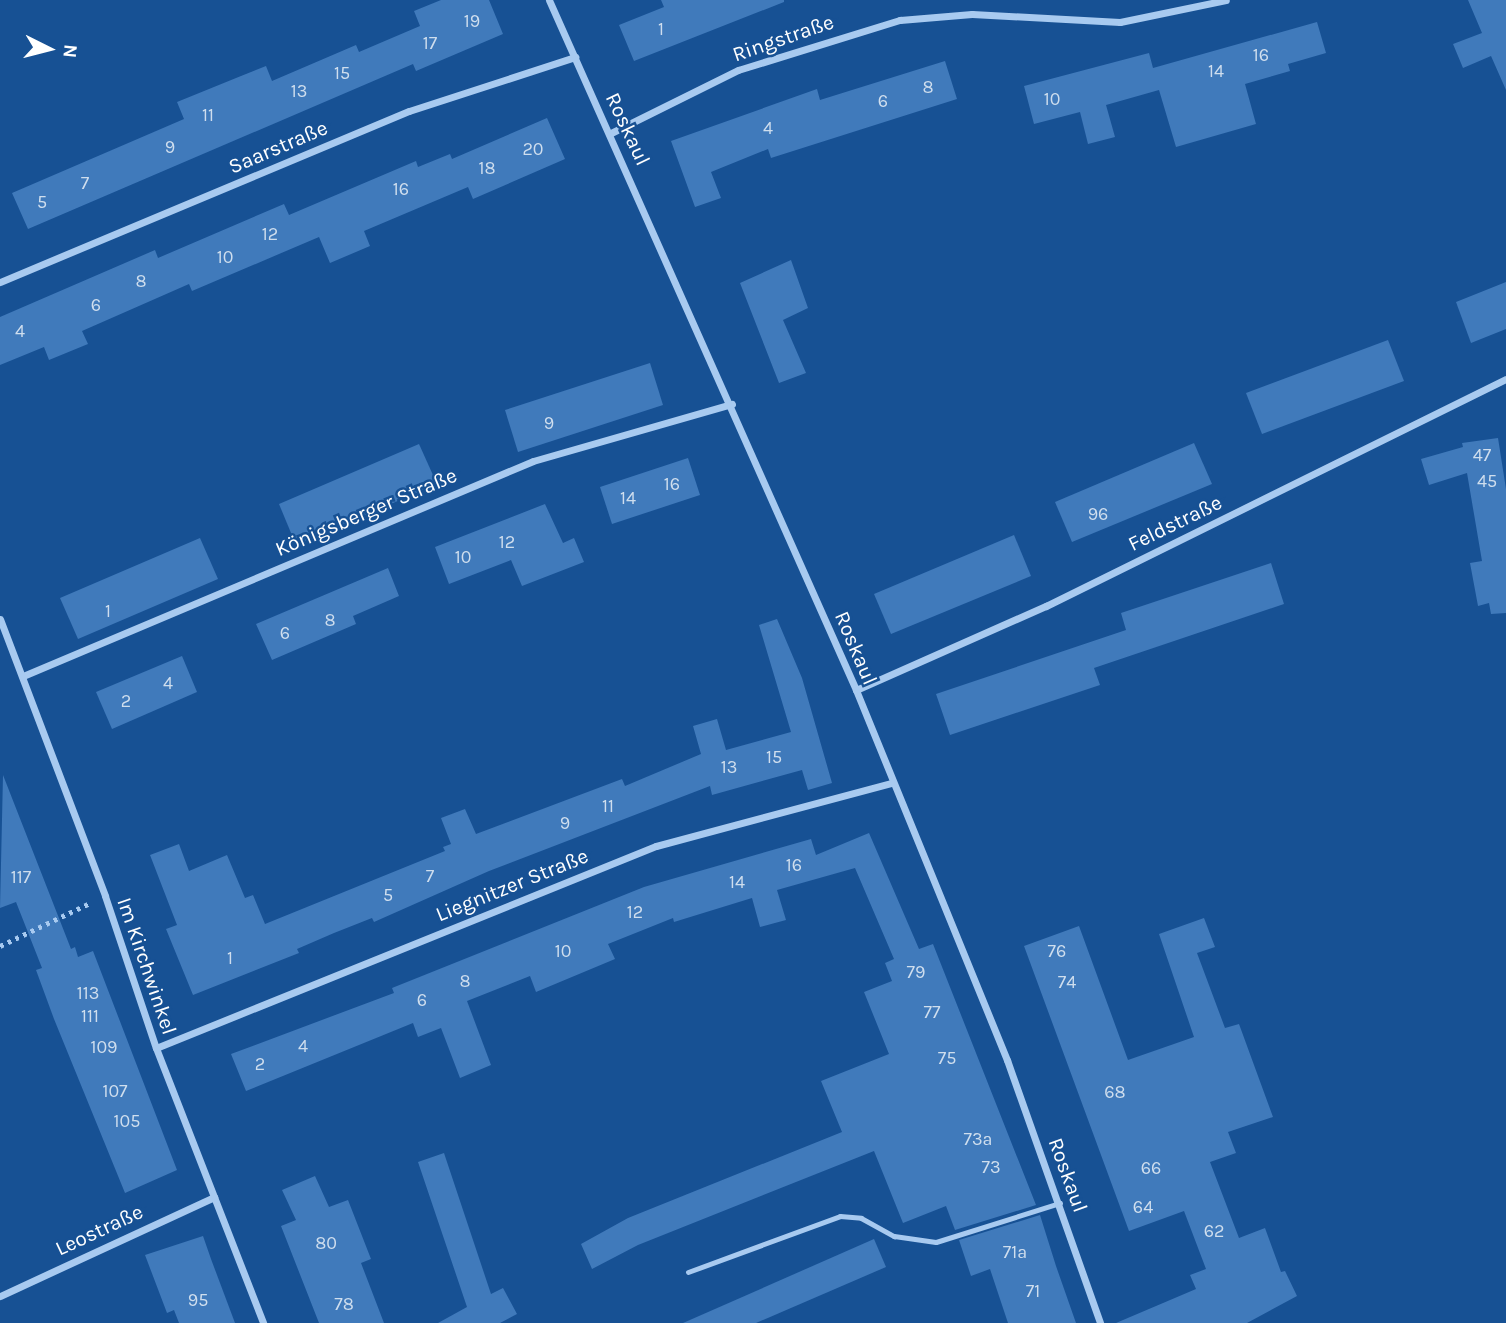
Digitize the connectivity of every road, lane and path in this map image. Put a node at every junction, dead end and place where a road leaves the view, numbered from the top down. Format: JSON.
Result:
{"nodes":[{"id":1,"x":549,"y":0,"type":"edge"},
{"id":2,"x":1226,"y":0,"type":"edge"},
{"id":3,"x":575,"y":57,"type":"junction"},
{"id":4,"x":611,"y":133,"type":"junction"},
{"id":5,"x":0,"y":282,"type":"edge"},
{"id":6,"x":1506,"y":379,"type":"edge"},
{"id":7,"x":732,"y":404,"type":"junction"},
{"id":8,"x":0,"y":619,"type":"edge"},
{"id":9,"x":23,"y":676,"type":"junction"},
{"id":10,"x":856,"y":690,"type":"junction"},
{"id":11,"x":891,"y":783,"type":"junction"},
{"id":12,"x":105,"y":896,"type":"junction"},
{"id":13,"x":0,"y":946,"type":"edge"},
{"id":14,"x":156,"y":1048,"type":"junction"},
{"id":15,"x":214,"y":1197,"type":"junction"},
{"id":16,"x":1060,"y":1203,"type":"junction"},
{"id":17,"x":688,"y":1272,"type":"dead end"},
{"id":18,"x":0,"y":1296,"type":"edge"},
{"id":19,"x":263,"y":1323,"type":"edge"},
{"id":20,"x":1100,"y":1323,"type":"edge"}],
"edges":[{"from":1,"to":3,"type":"street","name":"Roskaul"},
{"from":2,"to":4,"type":"street","name":"Ringstraße"},
{"from":3,"to":4,"type":"street","name":"Roskaul"},
{"from":3,"to":5,"type":"street","name":"Saarstraße"},
{"from":4,"to":7,"type":"street","name":"Roskaul"},
{"from":6,"to":10,"type":"street","name":"Feldstraße"},
{"from":7,"to":9,"type":"street","name":"Königsberger Straße"},
{"from":7,"to":10,"type":"street","name":"Roskaul"},
{"from":8,"to":9,"type":"street","name":"Im Kirchwinkel"},
{"from":9,"to":12,"type":"street","name":"Im Kirchwinkel"},
{"from":10,"to":11,"type":"street","name":"Roskaul"},
{"from":11,"to":14,"type":"street","name":"Liegnitzer Straße"},
{"from":11,"to":16,"type":"street","name":"Roskaul"},
{"from":12,"to":13,"type":"path"},
{"from":12,"to":14,"type":"street","name":"Im Kirchwinkel"},
{"from":14,"to":15,"type":"street","name":"Im Kirchwinkel"},
{"from":15,"to":18,"type":"street","name":"Leostraße"},
{"from":15,"to":19,"type":"street","name":"Im Kirchwinkel"},
{"from":16,"to":17,"type":"lane"},
{"from":16,"to":20,"type":"street","name":"Roskaul"}]}
